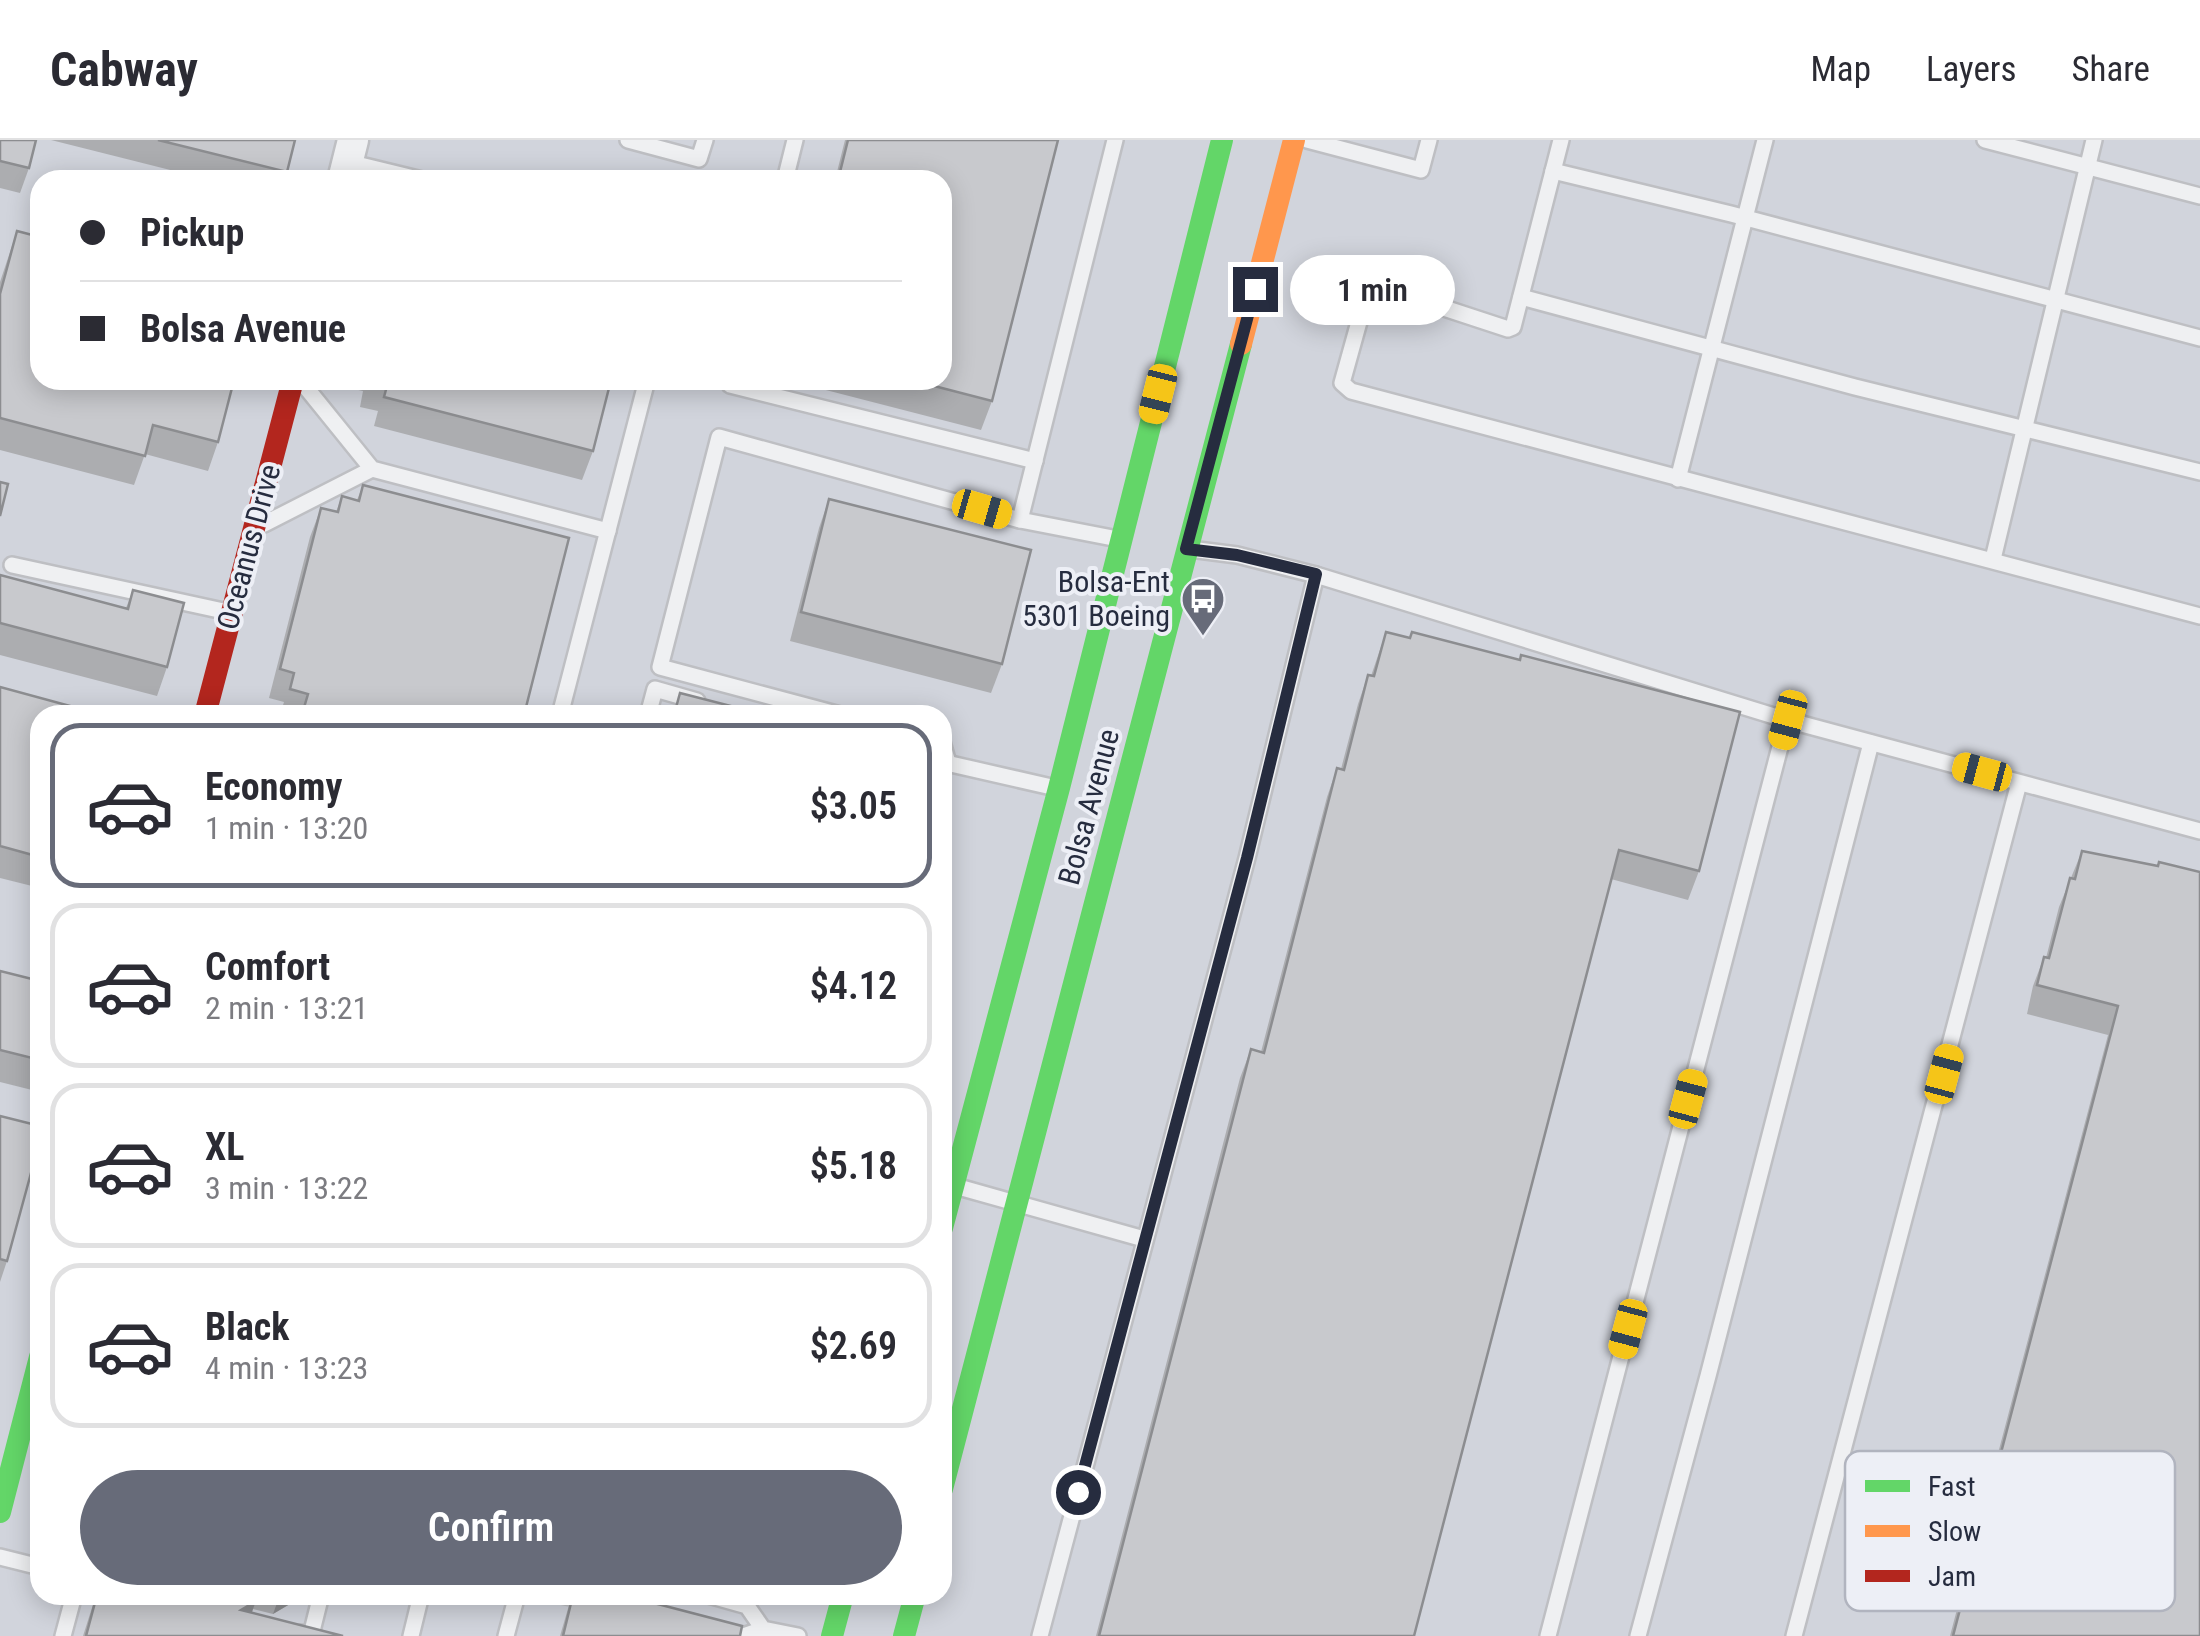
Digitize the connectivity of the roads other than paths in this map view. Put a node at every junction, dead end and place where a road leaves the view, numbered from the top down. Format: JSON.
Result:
{"nodes":[{"id":1,"x":628,"y":140,"type":"edge"},
{"id":2,"x":705,"y":140,"type":"edge"},
{"id":3,"x":795,"y":140,"type":"edge"},
{"id":4,"x":1115,"y":140,"type":"edge"},
{"id":5,"x":1222,"y":140,"type":"edge"},
{"id":6,"x":1294,"y":140,"type":"edge"},
{"id":7,"x":1308,"y":140,"type":"edge"},
{"id":8,"x":1429,"y":140,"type":"edge"},
{"id":9,"x":1561,"y":140,"type":"edge"},
{"id":10,"x":1764,"y":140,"type":"edge"},
{"id":11,"x":1985,"y":140,"type":"edge"},
{"id":12,"x":2094,"y":140,"type":"edge"},
{"id":13,"x":348,"y":161,"type":"edge"},
{"id":14,"x":2087,"y":168,"type":"junction"},
{"id":15,"x":383,"y":170,"type":"edge"},
{"id":16,"x":788,"y":170,"type":"edge"},
{"id":17,"x":1552,"y":171,"type":"junction"},
{"id":18,"x":2200,"y":196,"type":"edge"},
{"id":19,"x":1744,"y":217,"type":"junction"},
{"id":20,"x":1521,"y":297,"type":"junction"},
{"id":21,"x":2053,"y":300,"type":"junction"},
{"id":22,"x":2200,"y":338,"type":"edge"},
{"id":23,"x":1710,"y":350,"type":"junction"},
{"id":24,"x":293,"y":390,"type":"edge"},
{"id":25,"x":305,"y":390,"type":"edge"},
{"id":26,"x":643,"y":390,"type":"edge"},
{"id":27,"x":750,"y":390,"type":"edge"},
{"id":28,"x":2025,"y":428,"type":"junction"},
{"id":29,"x":1035,"y":461,"type":"junction"},
{"id":30,"x":372,"y":469,"type":"junction"},
{"id":31,"x":2200,"y":472,"type":"edge"},
{"id":32,"x":1678,"y":479,"type":"junction"},
{"id":33,"x":1020,"y":520,"type":"junction"},
{"id":34,"x":253,"y":529,"type":"junction"},
{"id":35,"x":608,"y":531,"type":"junction"},
{"id":36,"x":1130,"y":541,"type":"junction"},
{"id":37,"x":1178,"y":548,"type":"junction"},
{"id":38,"x":1993,"y":560,"type":"junction"},
{"id":39,"x":12,"y":564,"type":"dead end"},
{"id":40,"x":1316,"y":574,"type":"junction"},
{"id":41,"x":232,"y":612,"type":"junction"},
{"id":42,"x":2200,"y":616,"type":"edge"},
{"id":43,"x":208,"y":705,"type":"edge"},
{"id":44,"x":563,"y":705,"type":"edge"},
{"id":45,"x":651,"y":705,"type":"edge"},
{"id":46,"x":712,"y":705,"type":"edge"},
{"id":47,"x":802,"y":705,"type":"edge"},
{"id":48,"x":1788,"y":720,"type":"junction"},
{"id":49,"x":1870,"y":743,"type":"junction"},
{"id":50,"x":952,"y":767,"type":"edge"},
{"id":51,"x":2019,"y":782,"type":"junction"},
{"id":52,"x":1059,"y":788,"type":"junction"},
{"id":53,"x":2200,"y":831,"type":"edge"},
{"id":54,"x":952,"y":1170,"type":"edge"},
{"id":55,"x":952,"y":1185,"type":"edge"},
{"id":56,"x":1016,"y":1202,"type":"junction"},
{"id":57,"x":1144,"y":1238,"type":"junction"},
{"id":58,"x":30,"y":1382,"type":"edge"},
{"id":59,"x":10,"y":1435,"type":"edge"},
{"id":60,"x":952,"y":1450,"type":"edge"},
{"id":61,"x":0,"y":1512,"type":"edge"},
{"id":62,"x":0,"y":1557,"type":"edge"},
{"id":63,"x":30,"y":1564,"type":"edge"},
{"id":64,"x":71,"y":1605,"type":"edge"},
{"id":65,"x":318,"y":1605,"type":"edge"},
{"id":66,"x":419,"y":1605,"type":"edge"},
{"id":67,"x":514,"y":1605,"type":"edge"},
{"id":68,"x":751,"y":1605,"type":"edge"},
{"id":69,"x":840,"y":1605,"type":"edge"},
{"id":70,"x":912,"y":1605,"type":"edge"},
{"id":71,"x":293,"y":1631,"type":"edge"},
{"id":72,"x":762,"y":1632,"type":"edge"},
{"id":73,"x":63,"y":1636,"type":"edge"},
{"id":74,"x":411,"y":1636,"type":"edge"},
{"id":75,"x":506,"y":1636,"type":"edge"},
{"id":76,"x":743,"y":1636,"type":"edge"},
{"id":77,"x":798,"y":1636,"type":"edge"},
{"id":78,"x":832,"y":1636,"type":"edge"},
{"id":79,"x":904,"y":1636,"type":"edge"},
{"id":80,"x":1040,"y":1636,"type":"edge"},
{"id":81,"x":1548,"y":1636,"type":"edge"},
{"id":82,"x":1638,"y":1636,"type":"edge"},
{"id":83,"x":1794,"y":1636,"type":"edge"}],
"edges":[{"from":1,"to":2,"type":"lane"},
{"from":3,"to":16,"type":"lane"},
{"from":4,"to":29,"type":"lane"},
{"from":5,"to":36,"type":"main road","name":"Bolsa Avenue"},
{"from":6,"to":37,"type":"main road","name":"Bolsa Avenue"},
{"from":7,"to":8,"type":"lane"},
{"from":9,"to":17,"type":"lane"},
{"from":10,"to":19,"type":"lane"},
{"from":11,"to":14,"type":"lane"},
{"from":12,"to":14,"type":"lane"},
{"from":13,"to":15,"type":"lane"},
{"from":14,"to":18,"type":"lane"},
{"from":14,"to":21,"type":"lane"},
{"from":17,"to":19,"type":"lane"},
{"from":17,"to":20,"type":"lane"},
{"from":19,"to":21,"type":"lane"},
{"from":19,"to":23,"type":"lane"},
{"from":20,"to":23,"type":"lane"},
{"from":20,"to":32,"type":"lane"},
{"from":21,"to":22,"type":"lane"},
{"from":21,"to":28,"type":"lane"},
{"from":23,"to":28,"type":"lane"},
{"from":23,"to":32,"type":"lane"},
{"from":24,"to":34,"type":"main road","name":"Oceanus Drive"},
{"from":25,"to":30,"type":"lane"},
{"from":26,"to":35,"type":"lane"},
{"from":27,"to":29,"type":"lane"},
{"from":28,"to":31,"type":"lane"},
{"from":28,"to":38,"type":"lane"},
{"from":29,"to":33,"type":"lane"},
{"from":30,"to":34,"type":"lane"},
{"from":30,"to":35,"type":"lane"},
{"from":32,"to":38,"type":"lane"},
{"from":33,"to":36,"type":"lane"},
{"from":33,"to":47,"type":"lane"},
{"from":34,"to":41,"type":"main road","name":"Oceanus Drive"},
{"from":35,"to":44,"type":"lane"},
{"from":36,"to":52,"type":"main road","name":"Bolsa Avenue"},
{"from":37,"to":40,"type":"lane"},
{"from":37,"to":56,"type":"main road","name":"Bolsa Avenue"},
{"from":38,"to":42,"type":"lane"},
{"from":39,"to":41,"type":"lane"},
{"from":40,"to":48,"type":"lane"},
{"from":40,"to":57,"type":"lane"},
{"from":41,"to":43,"type":"main road","name":"Oceanus Drive"},
{"from":45,"to":46,"type":"lane"},
{"from":48,"to":49,"type":"lane"},
{"from":48,"to":81,"type":"lane"},
{"from":49,"to":51,"type":"lane"},
{"from":49,"to":82,"type":"lane"},
{"from":50,"to":52,"type":"lane"},
{"from":51,"to":53,"type":"lane"},
{"from":51,"to":83,"type":"lane"},
{"from":52,"to":54,"type":"main road","name":"Bolsa Avenue"},
{"from":55,"to":56,"type":"lane"},
{"from":56,"to":57,"type":"lane"},
{"from":56,"to":60,"type":"main road","name":"Bolsa Avenue"},
{"from":57,"to":80,"type":"lane"},
{"from":58,"to":59,"type":"main road"},
{"from":59,"to":61,"type":"main road"},
{"from":62,"to":63,"type":"lane"},
{"from":64,"to":73,"type":"lane"},
{"from":65,"to":71,"type":"lane"},
{"from":66,"to":74,"type":"lane"},
{"from":67,"to":75,"type":"lane"},
{"from":68,"to":72,"type":"lane"},
{"from":69,"to":78,"type":"main road"},
{"from":70,"to":79,"type":"main road"},
{"from":72,"to":76,"type":"lane"},
{"from":72,"to":77,"type":"lane"}]}
